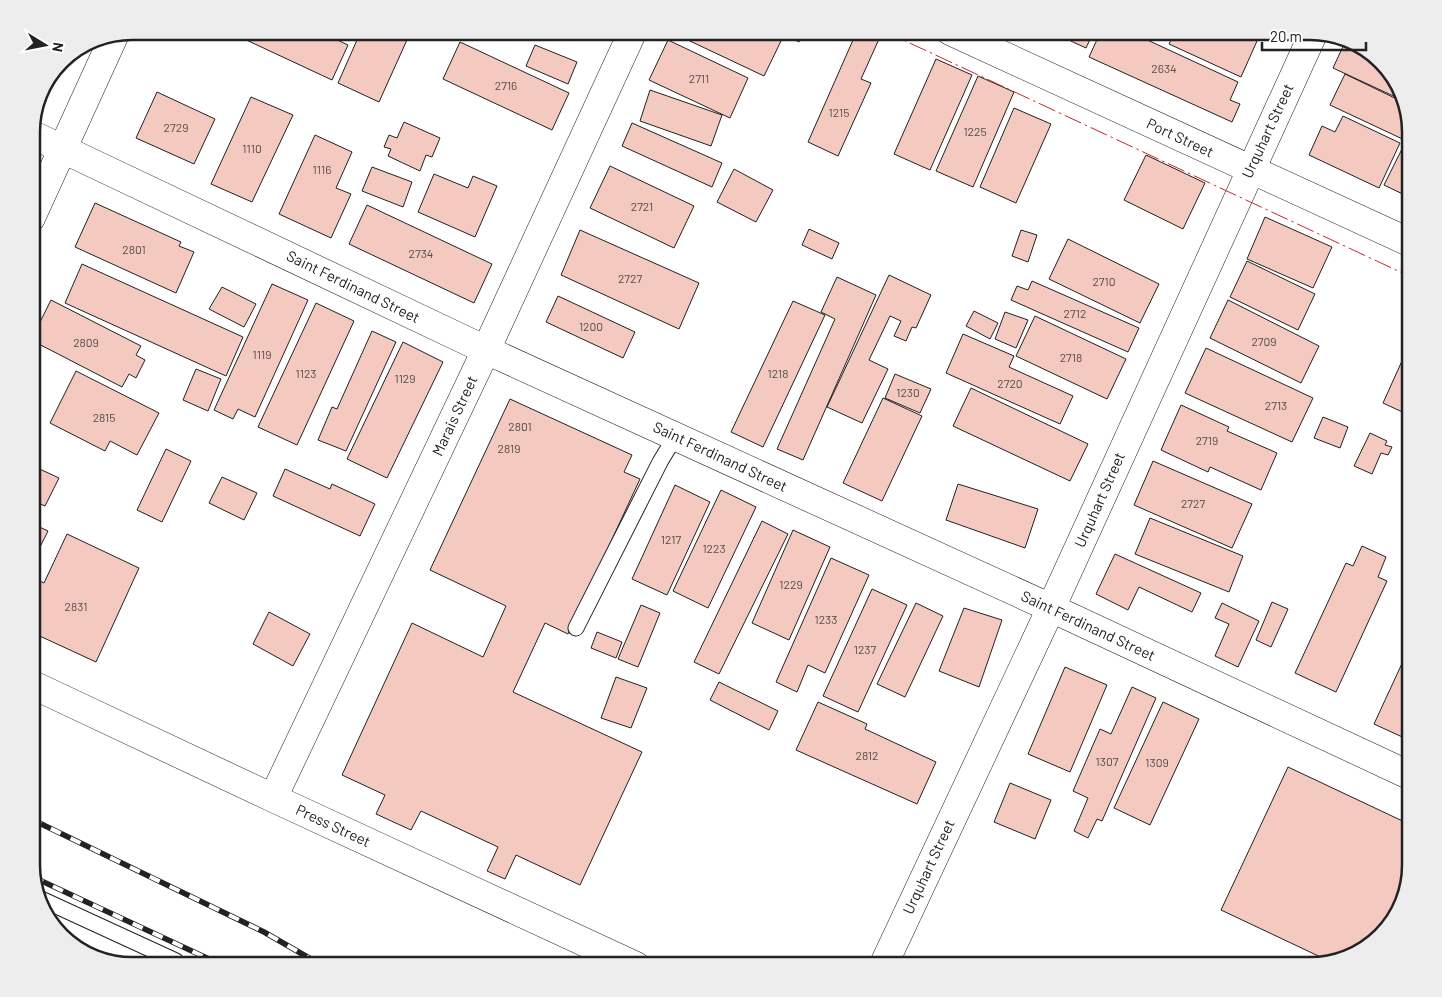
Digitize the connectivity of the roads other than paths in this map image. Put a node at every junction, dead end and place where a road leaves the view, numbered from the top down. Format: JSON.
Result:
{"nodes":[{"id":1,"x":629,"y":40,"type":"edge"},
{"id":2,"x":969,"y":40,"type":"edge"},
{"id":3,"x":1310,"y":40,"type":"edge"},
{"id":4,"x":111,"y":43,"type":"edge"},
{"id":5,"x":40,"y":138,"type":"edge"},
{"id":6,"x":63,"y":148,"type":"junction"},
{"id":7,"x":1250,"y":170,"type":"junction"},
{"id":8,"x":40,"y":200,"type":"edge"},
{"id":9,"x":1402,"y":240,"type":"edge"},
{"id":10,"x":486,"y":350,"type":"junction"},
{"id":11,"x":675,"y":437,"type":"junction"},
{"id":12,"x":1051,"y":608,"type":"junction"},
{"id":13,"x":576,"y":628,"type":"dead end"},
{"id":14,"x":40,"y":688,"type":"edge"},
{"id":15,"x":1402,"y":772,"type":"edge"},
{"id":16,"x":273,"y":798,"type":"junction"},
{"id":17,"x":48,"y":902,"type":"edge"},
{"id":18,"x":167,"y":957,"type":"edge"},
{"id":19,"x":617,"y":957,"type":"edge"},
{"id":20,"x":886,"y":957,"type":"edge"}],
"edges":[{"from":1,"to":10,"type":"street","name":"Marais Street"},
{"from":2,"to":7,"type":"street","name":"Port Street"},
{"from":3,"to":7,"type":"street","name":"Urquhart Street"},
{"from":4,"to":6,"type":"street"},
{"from":5,"to":6,"type":"street","name":"Saint Ferdinand Street"},
{"from":6,"to":8,"type":"street"},
{"from":6,"to":10,"type":"street","name":"Saint Ferdinand Street"},
{"from":7,"to":9,"type":"street","name":"Port Street"},
{"from":7,"to":12,"type":"street","name":"Urquhart Street"},
{"from":10,"to":11,"type":"street","name":"Saint Ferdinand Street"},
{"from":10,"to":16,"type":"street","name":"Marais Street"},
{"from":11,"to":12,"type":"street","name":"Saint Ferdinand Street"},
{"from":11,"to":13,"type":"lane"},
{"from":12,"to":15,"type":"street","name":"Saint Ferdinand Street"},
{"from":12,"to":20,"type":"street","name":"Urquhart Street"},
{"from":14,"to":16,"type":"street","name":"Press Street"},
{"from":16,"to":19,"type":"street","name":"Press Street"},
{"from":17,"to":18,"type":"lane"}]}
